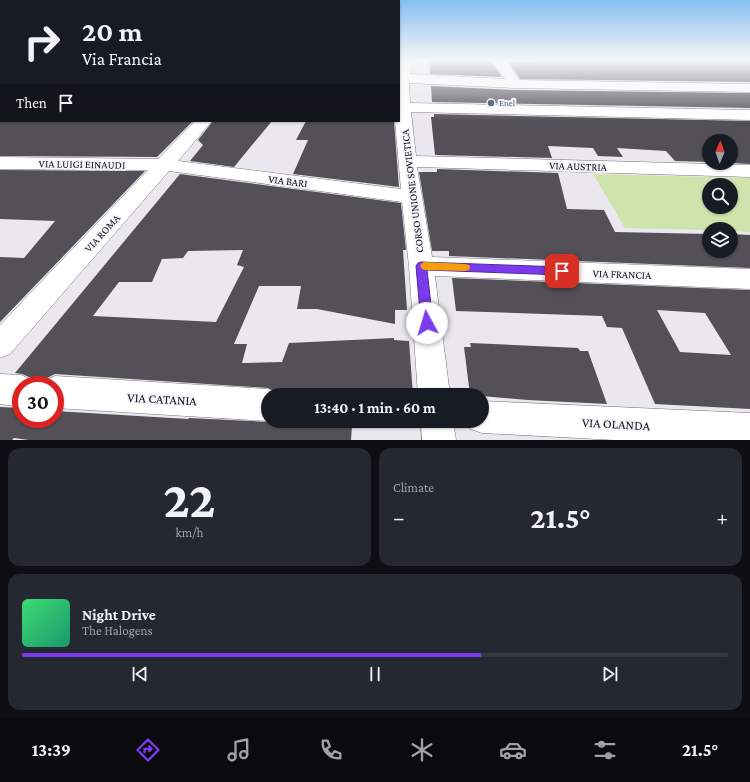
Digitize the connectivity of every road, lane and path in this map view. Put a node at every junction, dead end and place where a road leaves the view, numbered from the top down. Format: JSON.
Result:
{"nodes":[{"id":1,"x":402,"y":81,"type":"edge"},
{"id":2,"x":450,"y":81,"type":"edge"},
{"id":3,"x":513,"y":81,"type":"edge"},
{"id":4,"x":515,"y":84,"type":"junction"},
{"id":5,"x":750,"y":88,"type":"edge"},
{"id":6,"x":401,"y":107,"type":"edge"},
{"id":7,"x":750,"y":115,"type":"edge"},
{"id":8,"x":203,"y":122,"type":"edge"},
{"id":9,"x":407,"y":161,"type":"junction"},
{"id":10,"x":0,"y":163,"type":"edge"},
{"id":11,"x":164,"y":165,"type":"junction"},
{"id":12,"x":750,"y":171,"type":"edge"},
{"id":13,"x":412,"y":197,"type":"junction"},
{"id":14,"x":421,"y":266,"type":"junction"},
{"id":15,"x":750,"y":279,"type":"edge"},
{"id":16,"x":0,"y":345,"type":"edge"},
{"id":17,"x":433,"y":388,"type":"edge"},
{"id":18,"x":0,"y":389,"type":"edge"},
{"id":19,"x":12,"y":390,"type":"edge"},
{"id":20,"x":64,"y":393,"type":"edge"},
{"id":21,"x":261,"y":405,"type":"edge"},
{"id":22,"x":489,"y":417,"type":"edge"},
{"id":23,"x":438,"y":428,"type":"edge"},
{"id":24,"x":750,"y":430,"type":"edge"},
{"id":25,"x":439,"y":440,"type":"edge"}],
"edges":[{"from":1,"to":6,"type":"street","name":"CORSO UNIONE SOVIETICA"},
{"from":2,"to":4,"type":"street"},
{"from":3,"to":4,"type":"street"},
{"from":4,"to":5,"type":"street"},
{"from":6,"to":7,"type":"street"},
{"from":6,"to":9,"type":"street","name":"CORSO UNIONE SOVIETICA"},
{"from":8,"to":11,"type":"street","name":"VIA ROMA"},
{"from":9,"to":12,"type":"street","name":"VIA AUSTRIA"},
{"from":9,"to":13,"type":"street","name":"CORSO UNIONE SOVIETICA"},
{"from":10,"to":11,"type":"street","name":"VIA LUIGI EINAUDI"},
{"from":11,"to":13,"type":"street","name":"VIA BARI"},
{"from":11,"to":16,"type":"street","name":"VIA ROMA"},
{"from":13,"to":14,"type":"street","name":"CORSO UNIONE SOVIETICA"},
{"from":14,"to":15,"type":"street","name":"VIA FRANCIA"},
{"from":14,"to":17,"type":"street","name":"CORSO UNIONE SOVIETICA"},
{"from":18,"to":19,"type":"street"},
{"from":20,"to":21,"type":"street","name":"VIA CATANIA"},
{"from":22,"to":24,"type":"street","name":"VIA OLANDA"},
{"from":23,"to":25,"type":"street"}]}
